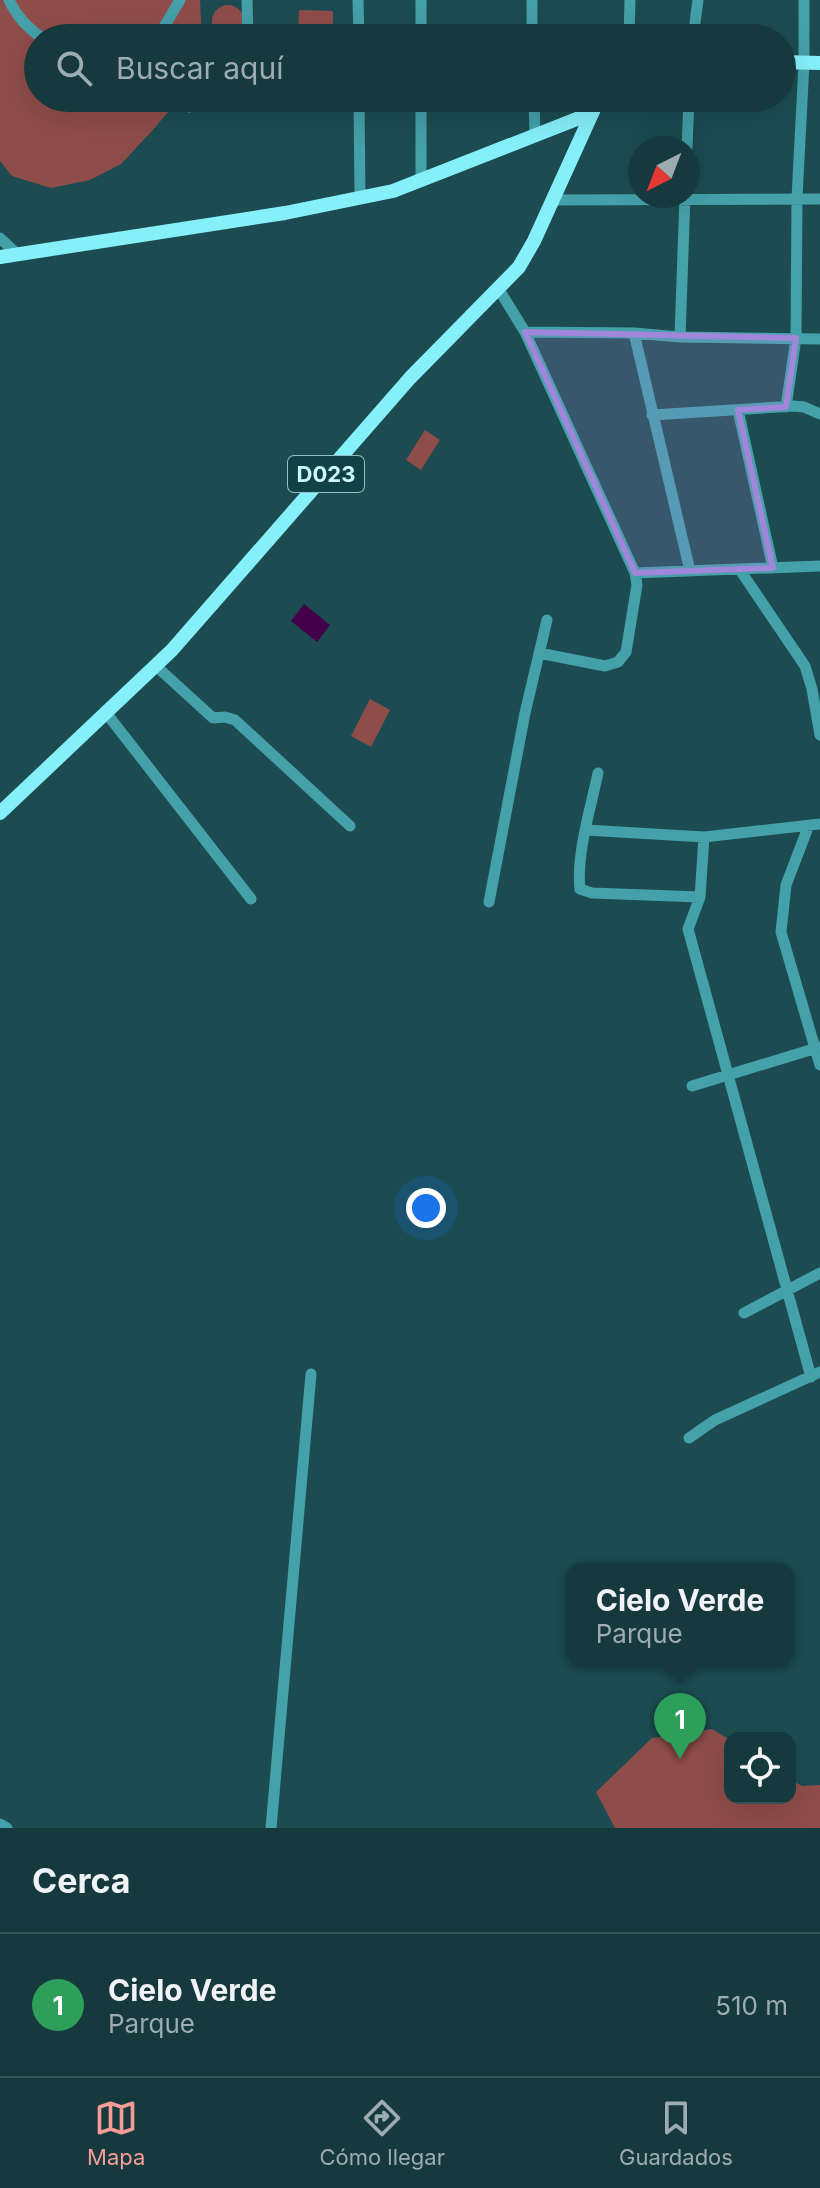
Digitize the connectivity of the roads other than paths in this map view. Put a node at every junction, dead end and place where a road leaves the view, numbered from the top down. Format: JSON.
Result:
{"nodes":[{"id":1,"x":9,"y":0,"type":"edge"},
{"id":2,"x":180,"y":0,"type":"edge"},
{"id":3,"x":247,"y":0,"type":"edge"},
{"id":4,"x":358,"y":0,"type":"edge"},
{"id":5,"x":421,"y":0,"type":"edge"},
{"id":6,"x":532,"y":0,"type":"edge"},
{"id":7,"x":630,"y":0,"type":"edge"},
{"id":8,"x":698,"y":0,"type":"edge"},
{"id":9,"x":804,"y":0,"type":"edge"},
{"id":10,"x":24,"y":24,"type":"edge"},
{"id":11,"x":166,"y":24,"type":"edge"},
{"id":12,"x":248,"y":24,"type":"edge"},
{"id":13,"x":359,"y":24,"type":"edge"},
{"id":14,"x":421,"y":24,"type":"edge"},
{"id":15,"x":532,"y":24,"type":"edge"},
{"id":16,"x":629,"y":24,"type":"edge"},
{"id":17,"x":695,"y":24,"type":"edge"},
{"id":18,"x":796,"y":63,"type":"edge"},
{"id":19,"x":804,"y":63,"type":"junction"},
{"id":20,"x":820,"y":63,"type":"edge"},
{"id":21,"x":359,"y":112,"type":"edge"},
{"id":22,"x":421,"y":112,"type":"edge"},
{"id":23,"x":534,"y":112,"type":"edge"},
{"id":24,"x":688,"y":112,"type":"edge"},
{"id":25,"x":592,"y":113,"type":"joint"},
{"id":26,"x":535,"y":136,"type":"junction"},
{"id":27,"x":687,"y":136,"type":"edge"},
{"id":28,"x":421,"y":181,"type":"junction"},
{"id":29,"x":360,"y":197,"type":"junction"},
{"id":30,"x":700,"y":198,"type":"edge"},
{"id":31,"x":797,"y":198,"type":"junction"},
{"id":32,"x":628,"y":199,"type":"edge"},
{"id":33,"x":820,"y":199,"type":"edge"},
{"id":34,"x":553,"y":200,"type":"junction"},
{"id":35,"x":685,"y":208,"type":"edge"},
{"id":36,"x":0,"y":238,"type":"edge"},
{"id":37,"x":17,"y":254,"type":"junction"},
{"id":38,"x":0,"y":257,"type":"edge"},
{"id":39,"x":498,"y":288,"type":"junction"},
{"id":40,"x":525,"y":332,"type":"junction"},
{"id":41,"x":634,"y":333,"type":"junction"},
{"id":42,"x":680,"y":337,"type":"junction"},
{"id":43,"x":796,"y":338,"type":"junction"},
{"id":44,"x":820,"y":339,"type":"edge"},
{"id":45,"x":786,"y":407,"type":"junction"},
{"id":46,"x":738,"y":410,"type":"junction"},
{"id":47,"x":820,"y":414,"type":"edge"},
{"id":48,"x":652,"y":415,"type":"junction"},
{"id":49,"x":820,"y":566,"type":"edge"},
{"id":50,"x":773,"y":568,"type":"junction"},
{"id":51,"x":740,"y":570,"type":"junction"},
{"id":52,"x":690,"y":571,"type":"junction"},
{"id":53,"x":635,"y":573,"type":"junction"},
{"id":54,"x":547,"y":620,"type":"dead end"},
{"id":55,"x":539,"y":653,"type":"junction"},
{"id":56,"x":156,"y":666,"type":"junction"},
{"id":57,"x":107,"y":714,"type":"junction"},
{"id":58,"x":820,"y":735,"type":"edge"},
{"id":59,"x":598,"y":773,"type":"dead end"},
{"id":60,"x":0,"y":813,"type":"edge"},
{"id":61,"x":814,"y":825,"type":"edge"},
{"id":62,"x":350,"y":826,"type":"dead end"},
{"id":63,"x":586,"y":830,"type":"junction"},
{"id":64,"x":704,"y":837,"type":"junction"},
{"id":65,"x":700,"y":897,"type":"junction"},
{"id":66,"x":251,"y":899,"type":"dead end"},
{"id":67,"x":489,"y":902,"type":"dead end"},
{"id":68,"x":818,"y":1048,"type":"edge"},
{"id":69,"x":820,"y":1065,"type":"edge"},
{"id":70,"x":730,"y":1075,"type":"junction"},
{"id":71,"x":692,"y":1086,"type":"dead end"},
{"id":72,"x":820,"y":1273,"type":"edge"},
{"id":73,"x":788,"y":1290,"type":"junction"},
{"id":74,"x":744,"y":1313,"type":"dead end"},
{"id":75,"x":311,"y":1374,"type":"dead end"},
{"id":76,"x":816,"y":1375,"type":"edge"},
{"id":77,"x":689,"y":1438,"type":"dead end"},
{"id":78,"x":0,"y":1824,"type":"edge"},
{"id":79,"x":7,"y":1828,"type":"edge"},
{"id":80,"x":271,"y":1828,"type":"edge"}],
"edges":[{"from":1,"to":10,"type":"street"},
{"from":2,"to":11,"type":"street"},
{"from":3,"to":12,"type":"street"},
{"from":4,"to":13,"type":"street"},
{"from":5,"to":14,"type":"street"},
{"from":6,"to":15,"type":"street"},
{"from":7,"to":16,"type":"street"},
{"from":8,"to":17,"type":"street"},
{"from":9,"to":19,"type":"street"},
{"from":18,"to":19,"type":"main road"},
{"from":19,"to":20,"type":"main road"},
{"from":19,"to":31,"type":"street"},
{"from":21,"to":29,"type":"street"},
{"from":22,"to":28,"type":"street"},
{"from":23,"to":26,"type":"street"},
{"from":24,"to":27,"type":"street"},
{"from":25,"to":26,"type":"main road"},
{"from":25,"to":34,"type":"main road","number":"D023"},
{"from":26,"to":28,"type":"main road"},
{"from":28,"to":29,"type":"main road"},
{"from":29,"to":37,"type":"main road"},
{"from":30,"to":31,"type":"street"},
{"from":31,"to":33,"type":"street"},
{"from":31,"to":43,"type":"street"},
{"from":32,"to":34,"type":"street"},
{"from":34,"to":39,"type":"main road","number":"D023"},
{"from":35,"to":42,"type":"street"},
{"from":36,"to":37,"type":"street"},
{"from":37,"to":38,"type":"main road"},
{"from":39,"to":40,"type":"street"},
{"from":39,"to":56,"type":"main road","number":"D023"},
{"from":40,"to":41,"type":"street"},
{"from":40,"to":53,"type":"street"},
{"from":41,"to":42,"type":"street"},
{"from":41,"to":48,"type":"street"},
{"from":42,"to":43,"type":"street"},
{"from":43,"to":44,"type":"street"},
{"from":43,"to":45,"type":"street"},
{"from":45,"to":46,"type":"street"},
{"from":45,"to":47,"type":"street"},
{"from":46,"to":48,"type":"street"},
{"from":46,"to":50,"type":"street"},
{"from":48,"to":52,"type":"street"},
{"from":49,"to":50,"type":"street"},
{"from":50,"to":51,"type":"street"},
{"from":51,"to":52,"type":"street"},
{"from":51,"to":58,"type":"street"},
{"from":52,"to":53,"type":"street"},
{"from":53,"to":55,"type":"street"},
{"from":54,"to":55,"type":"street"},
{"from":55,"to":67,"type":"street"},
{"from":56,"to":57,"type":"main road","number":"D023"},
{"from":56,"to":62,"type":"street"},
{"from":57,"to":60,"type":"main road","number":"D023"},
{"from":57,"to":66,"type":"street"},
{"from":59,"to":63,"type":"street"},
{"from":61,"to":64,"type":"street"},
{"from":61,"to":68,"type":"street"},
{"from":63,"to":64,"type":"street"},
{"from":63,"to":65,"type":"street"},
{"from":64,"to":65,"type":"street"},
{"from":65,"to":70,"type":"street"},
{"from":68,"to":69,"type":"street"},
{"from":68,"to":70,"type":"street"},
{"from":70,"to":71,"type":"street"},
{"from":70,"to":73,"type":"street"},
{"from":72,"to":73,"type":"street"},
{"from":73,"to":74,"type":"street"},
{"from":73,"to":76,"type":"street"},
{"from":75,"to":80,"type":"street"},
{"from":76,"to":77,"type":"street"},
{"from":78,"to":79,"type":"street"}]}
